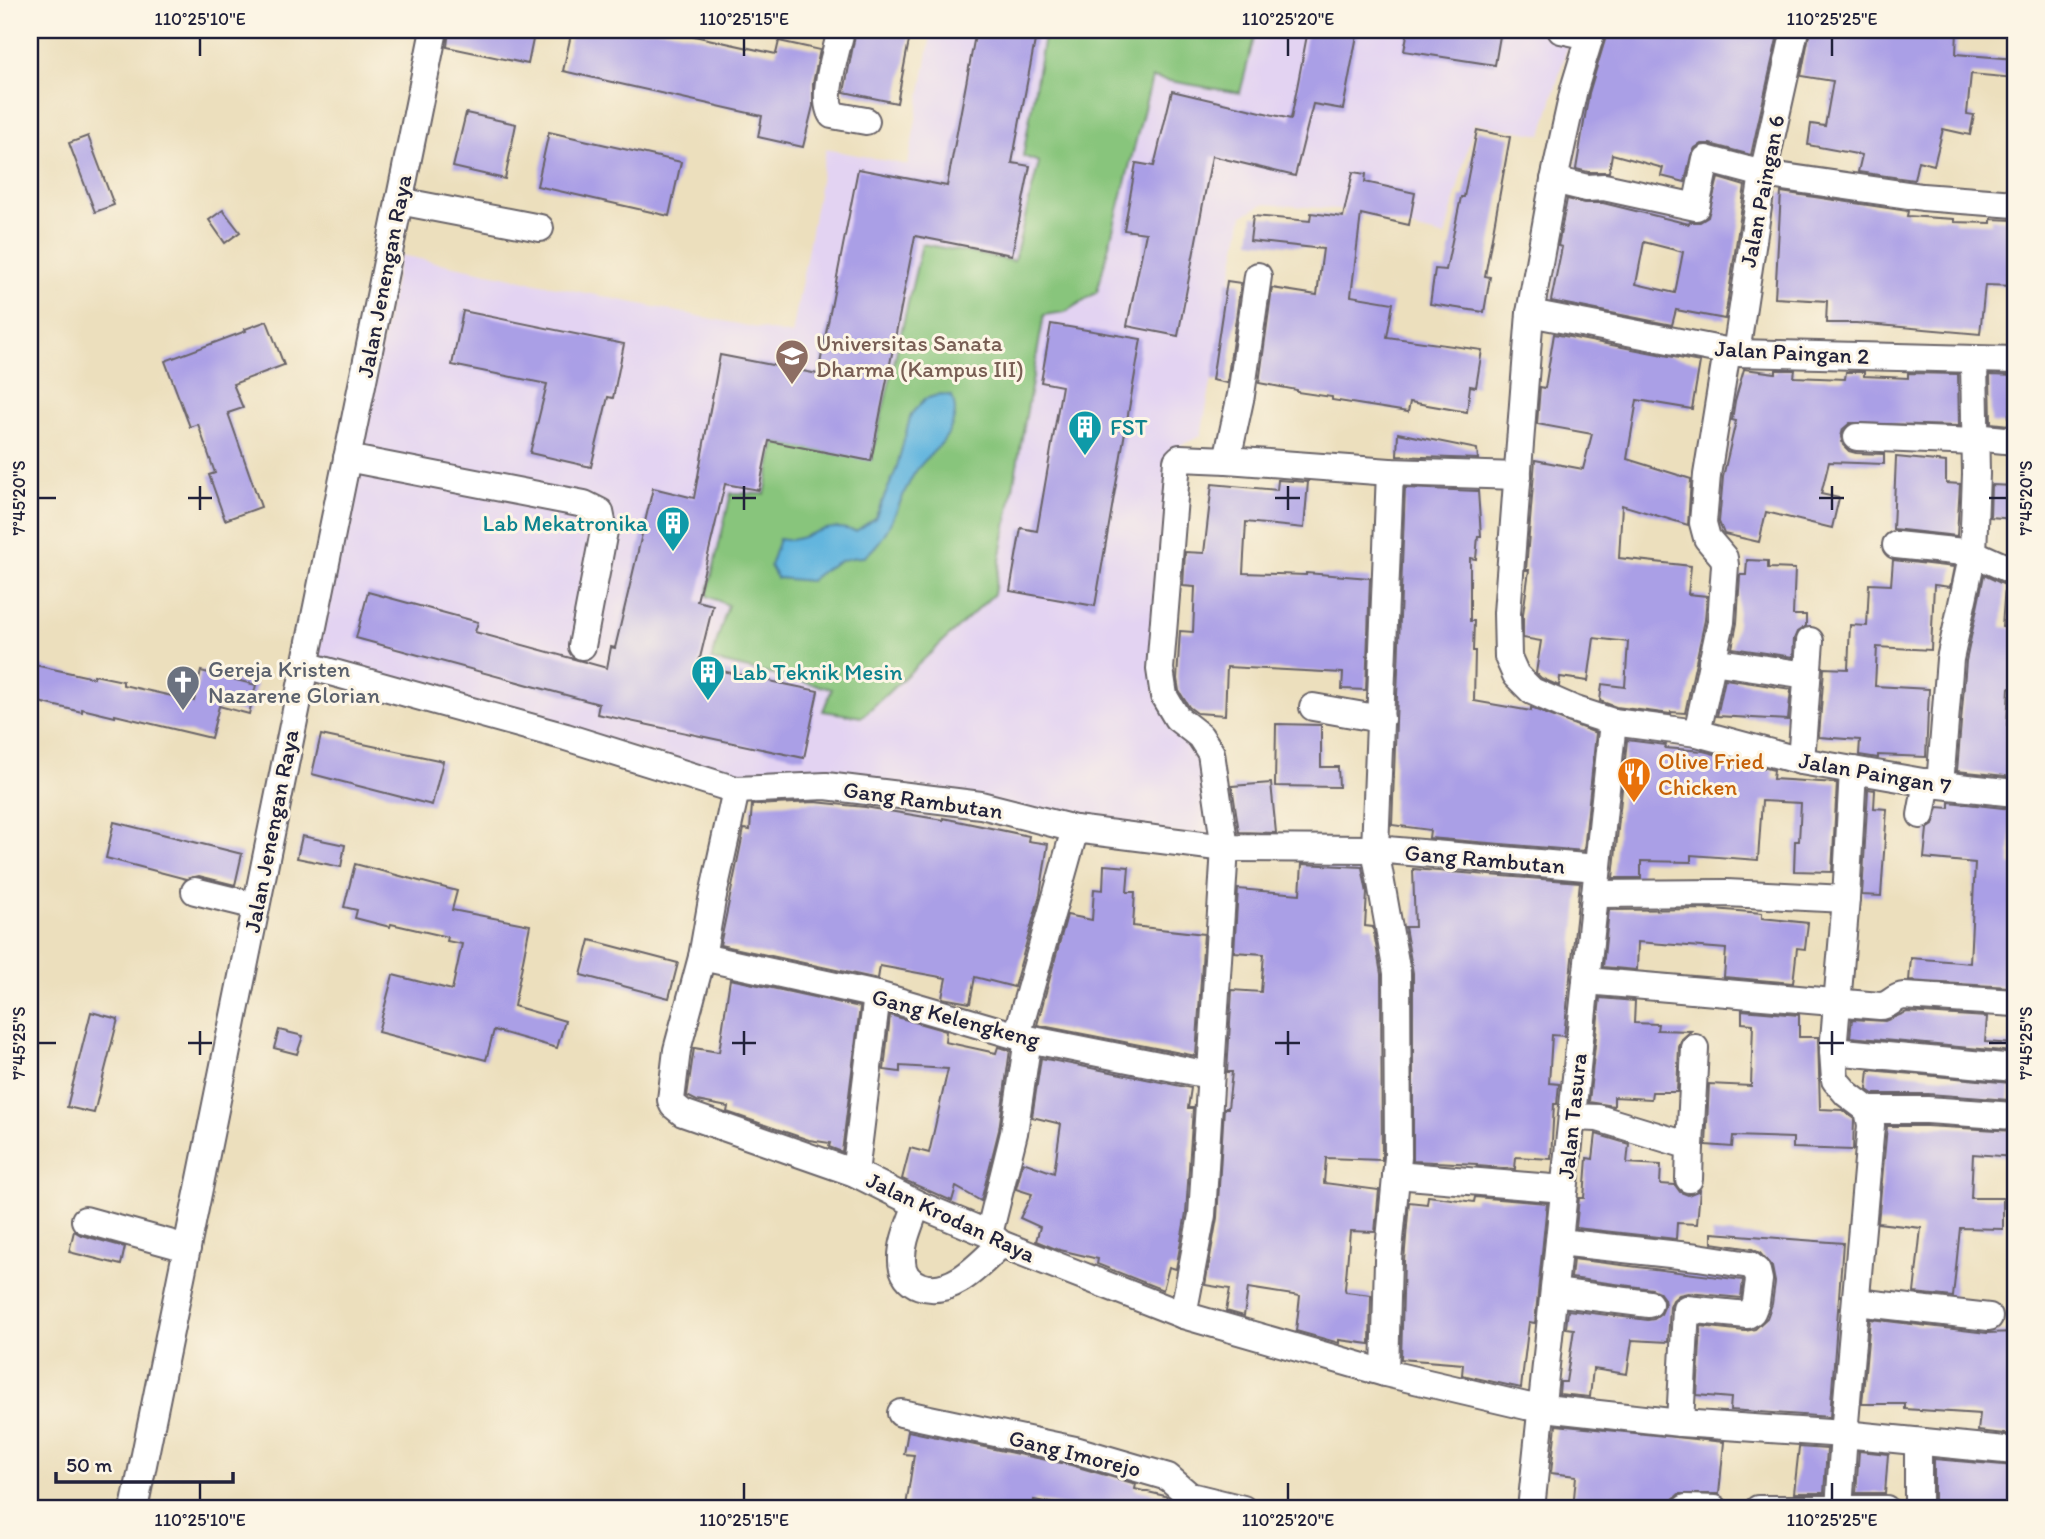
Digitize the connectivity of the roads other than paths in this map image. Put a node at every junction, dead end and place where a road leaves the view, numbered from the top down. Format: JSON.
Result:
{"nodes":[{"id":1,"x":434,"y":30,"type":"edge"},
{"id":2,"x":841,"y":30,"type":"edge"},
{"id":3,"x":1561,"y":30,"type":"edge"},
{"id":4,"x":1795,"y":30,"type":"edge"},
{"id":5,"x":1591,"y":33,"type":"edge"},
{"id":6,"x":866,"y":121,"type":"dead end"},
{"id":7,"x":1763,"y":174,"type":"junction"},
{"id":8,"x":1554,"y":180,"type":"junction"},
{"id":9,"x":399,"y":201,"type":"junction"},
{"id":10,"x":2015,"y":205,"type":"edge"},
{"id":11,"x":540,"y":228,"type":"dead end"},
{"id":12,"x":1258,"y":276,"type":"dead end"},
{"id":13,"x":1530,"y":313,"type":"junction"},
{"id":14,"x":1731,"y":352,"type":"junction"},
{"id":15,"x":1974,"y":360,"type":"junction"},
{"id":16,"x":2015,"y":360,"type":"edge"},
{"id":17,"x":1857,"y":437,"type":"dead end"},
{"id":18,"x":1975,"y":439,"type":"junction"},
{"id":19,"x":2015,"y":441,"type":"edge"},
{"id":20,"x":347,"y":458,"type":"junction"},
{"id":21,"x":1227,"y":460,"type":"junction"},
{"id":22,"x":1390,"y":472,"type":"junction"},
{"id":23,"x":1518,"y":477,"type":"junction"},
{"id":24,"x":1896,"y":545,"type":"dead end"},
{"id":25,"x":1973,"y":553,"type":"junction"},
{"id":26,"x":2015,"y":572,"type":"edge"},
{"id":27,"x":1810,"y":641,"type":"dead end"},
{"id":28,"x":582,"y":646,"type":"dead end"},
{"id":29,"x":1712,"y":661,"type":"junction"},
{"id":30,"x":305,"y":665,"type":"junction"},
{"id":31,"x":1807,"y":676,"type":"junction"},
{"id":32,"x":1314,"y":707,"type":"dead end"},
{"id":33,"x":1381,"y":719,"type":"junction"},
{"id":34,"x":1613,"y":722,"type":"junction"},
{"id":35,"x":1697,"y":733,"type":"junction"},
{"id":36,"x":1801,"y":761,"type":"junction"},
{"id":37,"x":1853,"y":771,"type":"junction"},
{"id":38,"x":1934,"y":784,"type":"junction"},
{"id":39,"x":736,"y":790,"type":"junction"},
{"id":40,"x":2015,"y":793,"type":"edge"},
{"id":41,"x":1921,"y":815,"type":"dead end"},
{"id":42,"x":1075,"y":829,"type":"junction"},
{"id":43,"x":1225,"y":848,"type":"junction"},
{"id":44,"x":1375,"y":849,"type":"junction"},
{"id":45,"x":1596,"y":881,"type":"junction"},
{"id":46,"x":195,"y":891,"type":"dead end"},
{"id":47,"x":1846,"y":899,"type":"junction"},
{"id":48,"x":256,"y":906,"type":"junction"},
{"id":49,"x":702,"y":957,"type":"junction"},
{"id":50,"x":1586,"y":981,"type":"junction"},
{"id":51,"x":877,"y":995,"type":"junction"},
{"id":52,"x":1838,"y":1003,"type":"junction"},
{"id":53,"x":2015,"y":1003,"type":"edge"},
{"id":54,"x":1023,"y":1037,"type":"junction"},
{"id":55,"x":1695,"y":1048,"type":"dead end"},
{"id":56,"x":1833,"y":1051,"type":"junction"},
{"id":57,"x":2015,"y":1068,"type":"edge"},
{"id":58,"x":1209,"y":1075,"type":"junction"},
{"id":59,"x":1868,"y":1110,"type":"junction"},
{"id":60,"x":2014,"y":1116,"type":"edge"},
{"id":61,"x":1572,"y":1117,"type":"junction"},
{"id":62,"x":1690,"y":1146,"type":"junction"},
{"id":63,"x":855,"y":1173,"type":"junction"},
{"id":64,"x":1396,"y":1175,"type":"junction"},
{"id":65,"x":1689,"y":1179,"type":"dead end"},
{"id":66,"x":1564,"y":1189,"type":"junction"},
{"id":67,"x":917,"y":1204,"type":"junction"},
{"id":68,"x":85,"y":1220,"type":"dead end"},
{"id":69,"x":995,"y":1239,"type":"junction"},
{"id":70,"x":1559,"y":1242,"type":"junction"},
{"id":71,"x":187,"y":1248,"type":"junction"},
{"id":72,"x":1553,"y":1292,"type":"junction"},
{"id":73,"x":1856,"y":1302,"type":"junction"},
{"id":74,"x":1649,"y":1304,"type":"dead end"},
{"id":75,"x":1183,"y":1315,"type":"junction"},
{"id":76,"x":1989,"y":1317,"type":"dead end"},
{"id":77,"x":1385,"y":1373,"type":"junction"},
{"id":78,"x":1541,"y":1410,"type":"junction"},
{"id":79,"x":901,"y":1413,"type":"dead end"},
{"id":80,"x":1680,"y":1423,"type":"junction"},
{"id":81,"x":1844,"y":1434,"type":"junction"},
{"id":82,"x":1918,"y":1443,"type":"junction"},
{"id":83,"x":2015,"y":1451,"type":"edge"},
{"id":84,"x":1686,"y":1508,"type":"edge"},
{"id":85,"x":134,"y":1509,"type":"edge"},
{"id":86,"x":1243,"y":1509,"type":"edge"},
{"id":87,"x":1531,"y":1509,"type":"edge"},
{"id":88,"x":1714,"y":1509,"type":"edge"},
{"id":89,"x":1758,"y":1509,"type":"edge"},
{"id":90,"x":1839,"y":1509,"type":"edge"},
{"id":91,"x":1886,"y":1509,"type":"edge"},
{"id":92,"x":1918,"y":1509,"type":"edge"}],
"edges":[{"from":1,"to":9,"type":"street","name":"Jalan Jenengan Raya"},
{"from":2,"to":6,"type":"street"},
{"from":3,"to":5,"type":"street"},
{"from":4,"to":7,"type":"street","name":"Jalan Paingan 6"},
{"from":5,"to":8,"type":"street","name":"Jalan Paingan 7"},
{"from":7,"to":8,"type":"street"},
{"from":7,"to":10,"type":"street"},
{"from":7,"to":14,"type":"street","name":"Jalan Paingan 6"},
{"from":8,"to":13,"type":"street","name":"Jalan Paingan 7"},
{"from":9,"to":11,"type":"street"},
{"from":9,"to":20,"type":"street","name":"Jalan Jenengan Raya"},
{"from":12,"to":21,"type":"street"},
{"from":13,"to":14,"type":"street","name":"Jalan Paingan 2"},
{"from":13,"to":23,"type":"street","name":"Jalan Paingan 7"},
{"from":14,"to":15,"type":"street","name":"Jalan Paingan 2"},
{"from":14,"to":29,"type":"street","name":"Jalan Paingan 6"},
{"from":15,"to":16,"type":"street","name":"Jalan Paingan 2"},
{"from":15,"to":18,"type":"street"},
{"from":17,"to":18,"type":"street"},
{"from":18,"to":19,"type":"street"},
{"from":18,"to":25,"type":"street"},
{"from":20,"to":28,"type":"street"},
{"from":20,"to":30,"type":"street","name":"Jalan Jenengan Raya"},
{"from":21,"to":22,"type":"street"},
{"from":21,"to":43,"type":"street"},
{"from":22,"to":23,"type":"street"},
{"from":22,"to":33,"type":"street"},
{"from":23,"to":34,"type":"street","name":"Jalan Paingan 7"},
{"from":24,"to":25,"type":"street"},
{"from":25,"to":26,"type":"street"},
{"from":25,"to":38,"type":"street"},
{"from":27,"to":31,"type":"street"},
{"from":29,"to":31,"type":"street"},
{"from":29,"to":35,"type":"street","name":"Jalan Paingan 6"},
{"from":30,"to":39,"type":"street","name":"Gang Rambutan"},
{"from":30,"to":48,"type":"street","name":"Jalan Jenengan Raya"},
{"from":31,"to":36,"type":"street"},
{"from":32,"to":33,"type":"street"},
{"from":33,"to":44,"type":"street"},
{"from":34,"to":35,"type":"street","name":"Jalan Paingan 7"},
{"from":34,"to":45,"type":"street","name":"Jalan Tasura"},
{"from":35,"to":36,"type":"street","name":"Jalan Paingan 7"},
{"from":36,"to":37,"type":"street","name":"Jalan Paingan 7"},
{"from":37,"to":38,"type":"street","name":"Jalan Paingan 7"},
{"from":37,"to":47,"type":"street"},
{"from":38,"to":40,"type":"street","name":"Jalan Paingan 7"},
{"from":38,"to":41,"type":"street"},
{"from":39,"to":42,"type":"street","name":"Gang Rambutan"},
{"from":39,"to":49,"type":"street","name":"Jalan Krodan Raya"},
{"from":42,"to":43,"type":"street","name":"Gang Rambutan"},
{"from":42,"to":54,"type":"street"},
{"from":43,"to":44,"type":"street","name":"Gang Rambutan"},
{"from":43,"to":58,"type":"street"},
{"from":44,"to":45,"type":"street","name":"Gang Rambutan"},
{"from":44,"to":64,"type":"street"},
{"from":45,"to":47,"type":"street","name":"Gang Rambutan"},
{"from":45,"to":50,"type":"street","name":"Jalan Tasura"},
{"from":46,"to":48,"type":"street"},
{"from":47,"to":52,"type":"street"},
{"from":48,"to":71,"type":"street","name":"Jalan Jenengan Raya"},
{"from":49,"to":51,"type":"street","name":"Gang Kelengkeng"},
{"from":49,"to":63,"type":"street","name":"Jalan Krodan Raya"},
{"from":50,"to":52,"type":"street"},
{"from":50,"to":61,"type":"street","name":"Jalan Tasura"},
{"from":51,"to":54,"type":"street","name":"Gang Kelengkeng"},
{"from":51,"to":63,"type":"street"},
{"from":52,"to":53,"type":"street"},
{"from":52,"to":56,"type":"street"},
{"from":54,"to":58,"type":"street","name":"Gang Kelengkeng"},
{"from":54,"to":69,"type":"street"},
{"from":55,"to":62,"type":"street"},
{"from":56,"to":57,"type":"street"},
{"from":56,"to":59,"type":"street"},
{"from":58,"to":75,"type":"street"},
{"from":59,"to":60,"type":"street"},
{"from":59,"to":73,"type":"street"},
{"from":61,"to":62,"type":"street"},
{"from":61,"to":66,"type":"street","name":"Jalan Tasura"},
{"from":62,"to":65,"type":"street"},
{"from":63,"to":67,"type":"street","name":"Jalan Krodan Raya"},
{"from":64,"to":66,"type":"street"},
{"from":64,"to":77,"type":"street"},
{"from":66,"to":70,"type":"street","name":"Jalan Tasura"},
{"from":67,"to":69,"type":"street","name":"Jalan Krodan Raya"},
{"from":67,"to":69,"type":"street"},
{"from":68,"to":71,"type":"street"},
{"from":69,"to":75,"type":"street","name":"Jalan Krodan Raya"},
{"from":70,"to":72,"type":"street","name":"Jalan Tasura"},
{"from":70,"to":80,"type":"street"},
{"from":71,"to":85,"type":"street","name":"Jalan Jenengan Raya"},
{"from":72,"to":74,"type":"street"},
{"from":72,"to":78,"type":"street","name":"Jalan Tasura"},
{"from":73,"to":76,"type":"street"},
{"from":73,"to":81,"type":"street"},
{"from":75,"to":77,"type":"street","name":"Jalan Krodan Raya"},
{"from":77,"to":78,"type":"street","name":"Jalan Krodan Raya"},
{"from":78,"to":80,"type":"street","name":"Jalan Krodan Raya"},
{"from":78,"to":87,"type":"street","name":"Jalan Tasura"},
{"from":79,"to":86,"type":"street","name":"Gang Imorejo"},
{"from":80,"to":81,"type":"street","name":"Jalan Krodan Raya"},
{"from":81,"to":82,"type":"street","name":"Jalan Krodan Raya"},
{"from":81,"to":90,"type":"street"},
{"from":82,"to":83,"type":"street","name":"Jalan Krodan Raya"},
{"from":82,"to":92,"type":"street"},
{"from":84,"to":88,"type":"street"},
{"from":89,"to":90,"type":"street"},
{"from":90,"to":91,"type":"street"}]}
